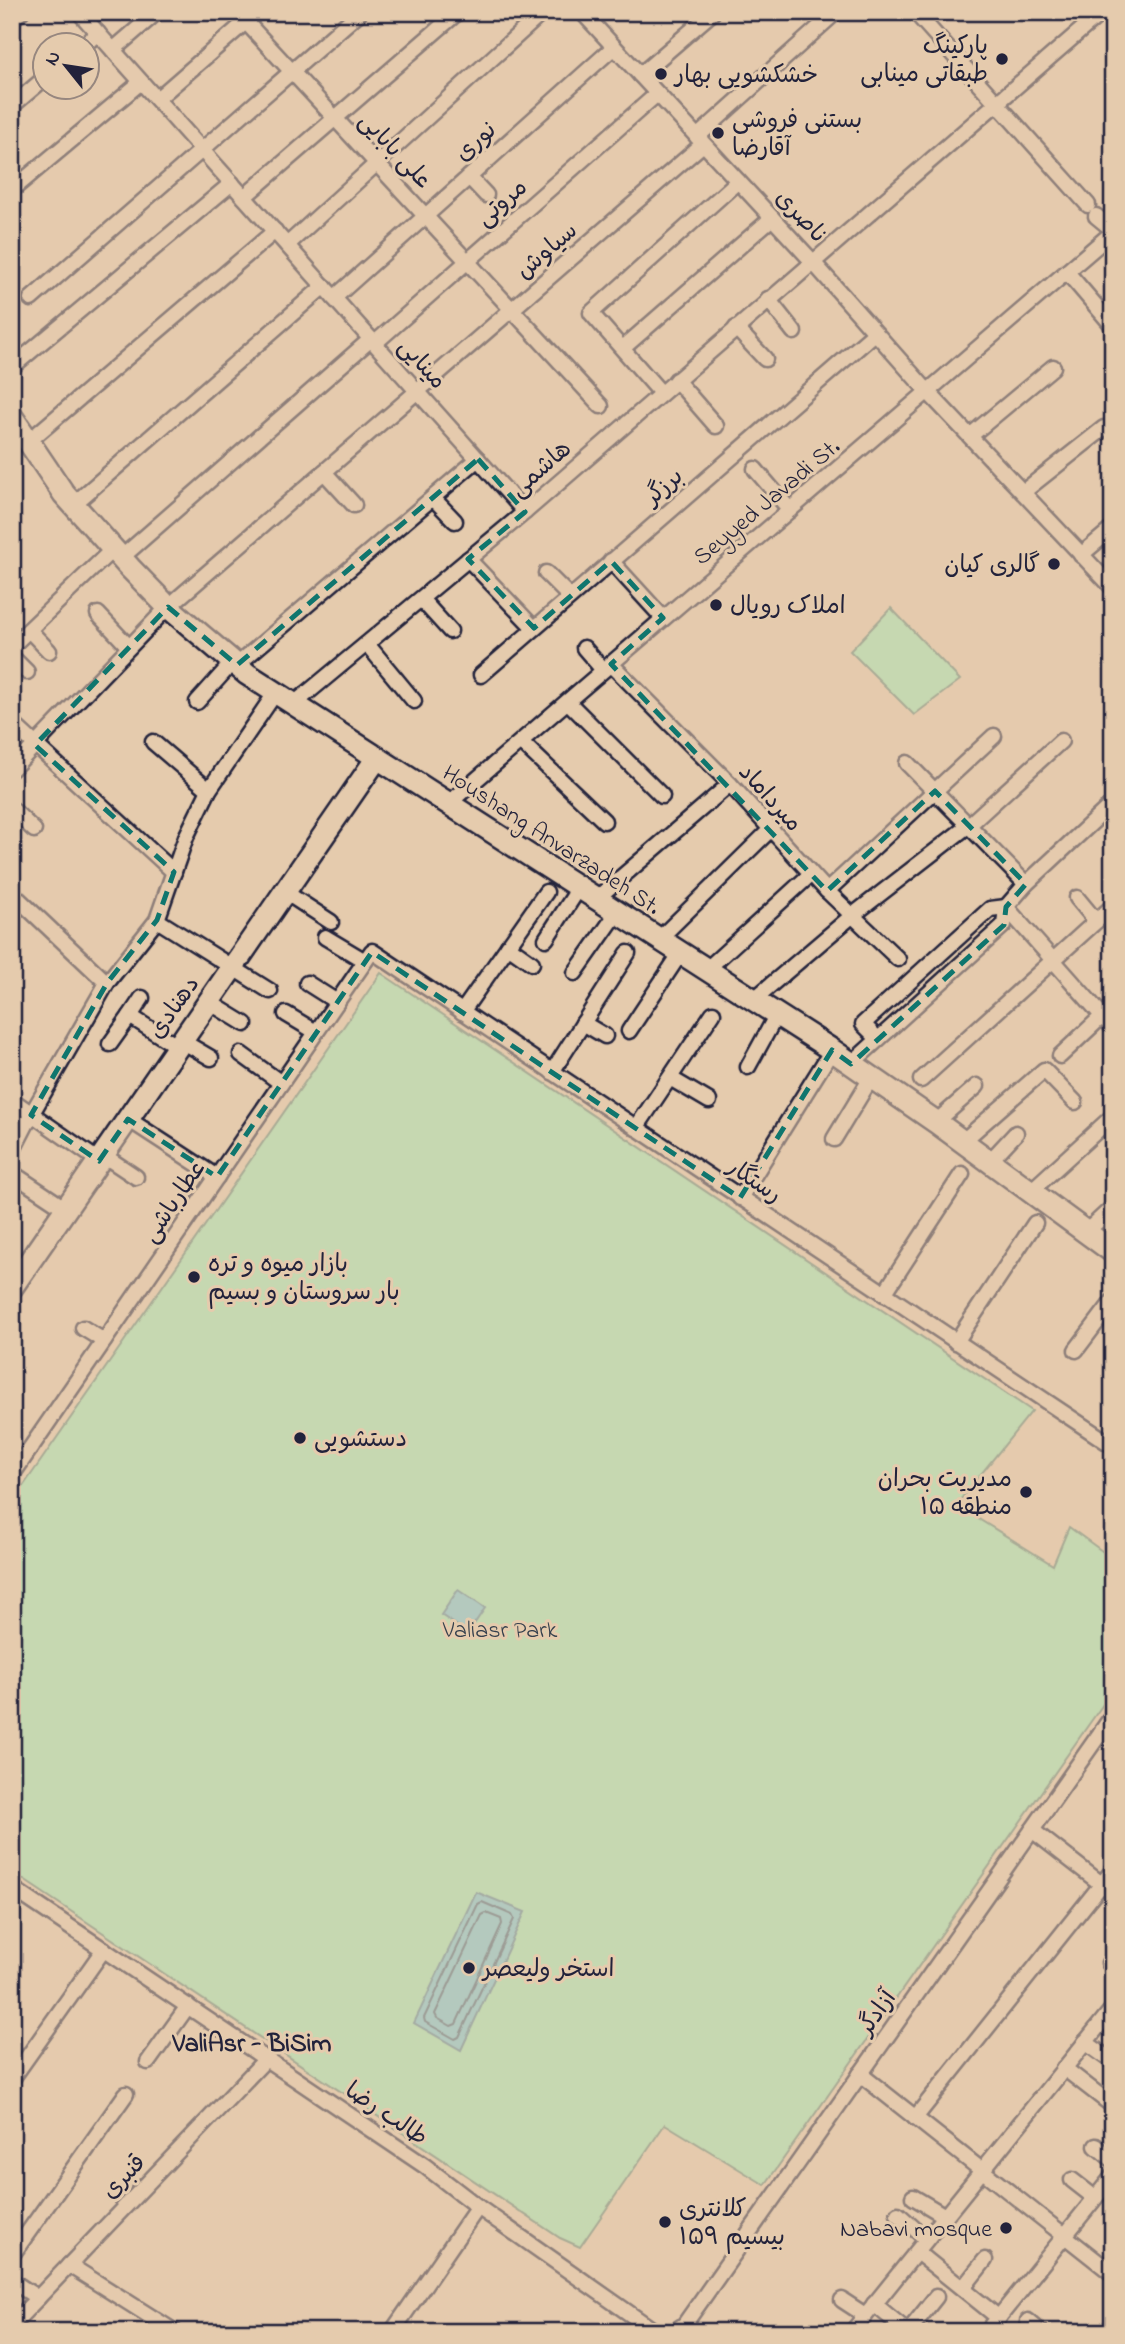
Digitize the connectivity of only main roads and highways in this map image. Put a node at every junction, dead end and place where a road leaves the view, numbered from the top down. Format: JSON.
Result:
{"nodes":[{"id":1,"x":12,"y":416,"type":"edge"},
{"id":2,"x":377,"y":758,"type":"junction"},
{"id":3,"x":1113,"y":1252,"type":"edge"},
{"id":4,"x":12,"y":1287,"type":"edge"}],
"edges":[{"from":1,"to":2,"type":"main road","name":"Houshang Anvarzadeh St."},
{"from":2,"to":3,"type":"main road","name":"Houshang Anvarzadeh St."},
{"from":2,"to":4,"type":"main road","name":"دهنادی"}]}
